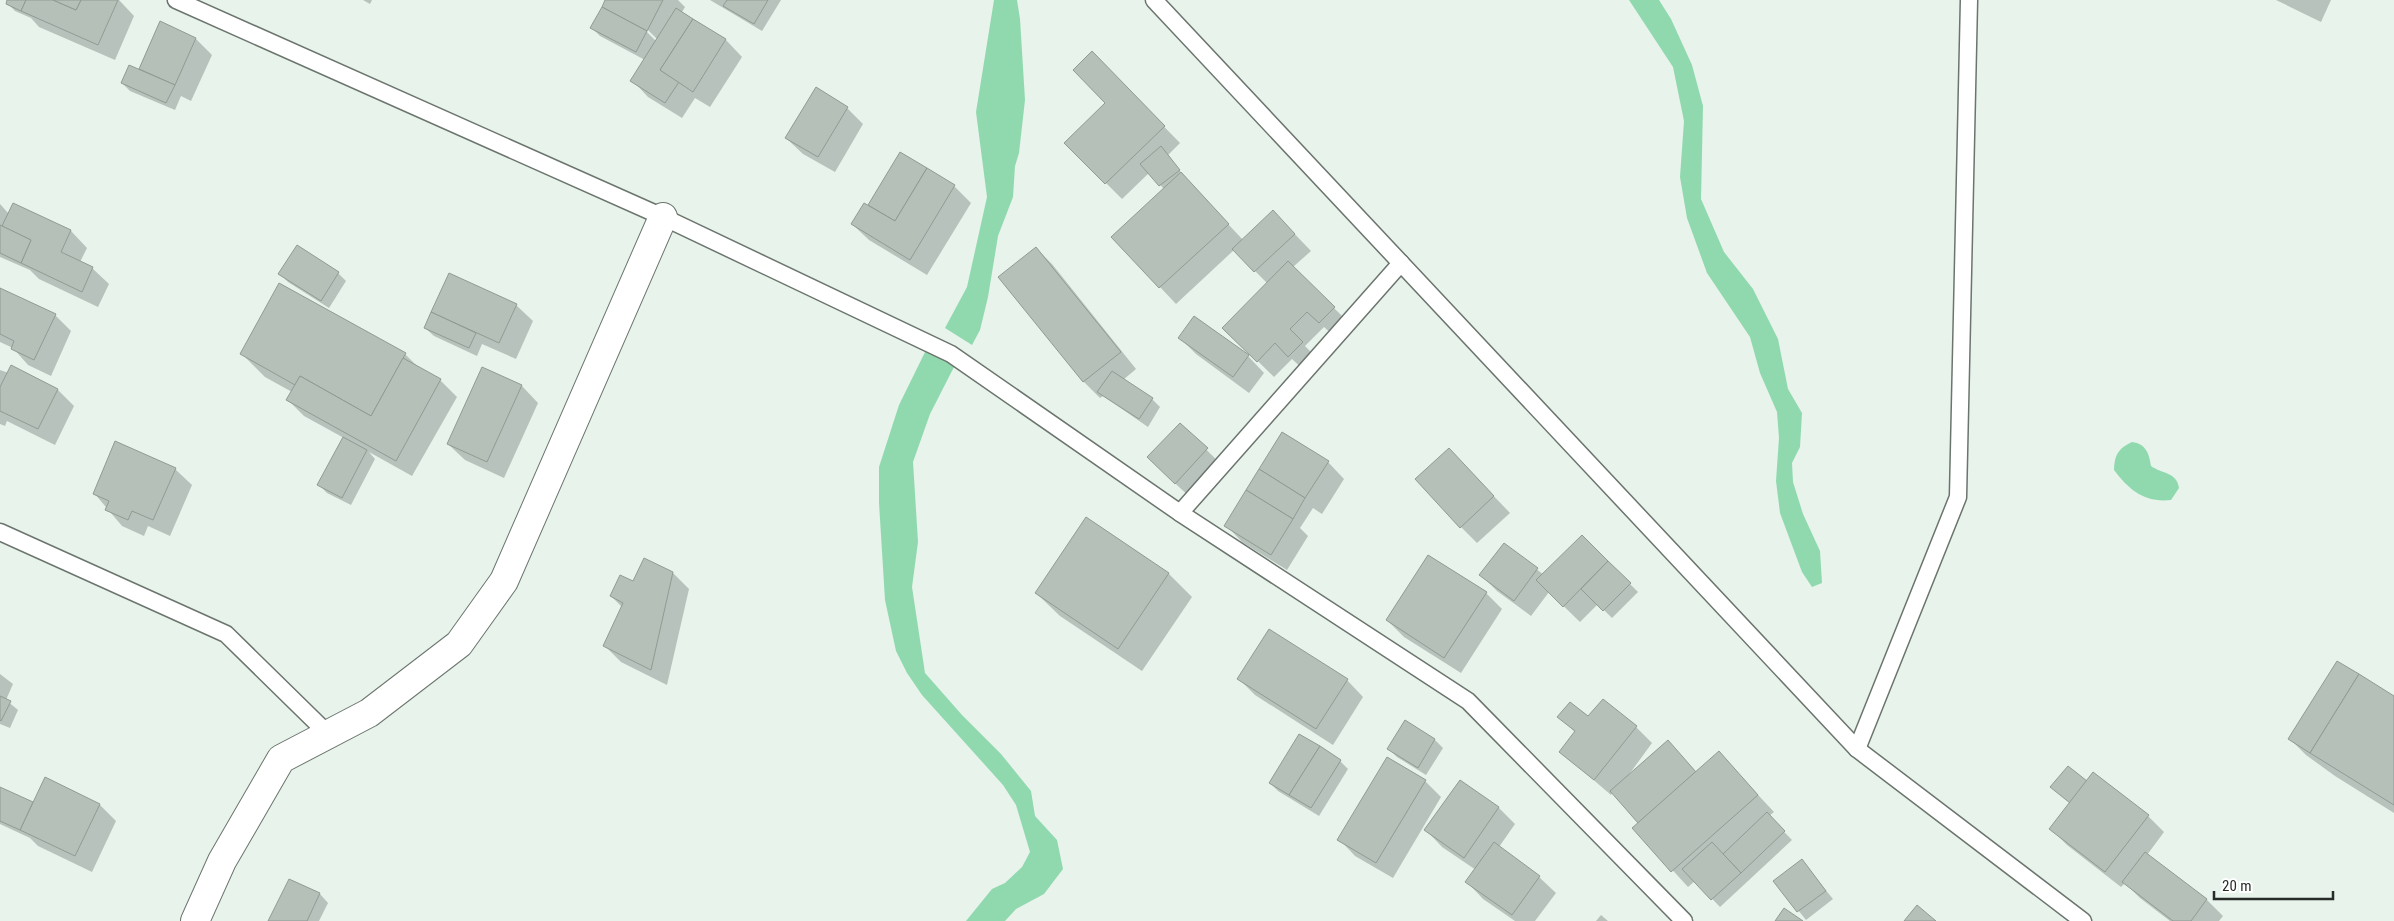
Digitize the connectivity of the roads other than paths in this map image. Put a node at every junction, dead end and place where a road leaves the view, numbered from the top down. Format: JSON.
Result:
{"nodes":[{"id":1,"x":176,"y":0,"type":"edge"},
{"id":2,"x":1154,"y":0,"type":"edge"},
{"id":3,"x":1969,"y":0,"type":"edge"},
{"id":4,"x":663,"y":218,"type":"junction"},
{"id":5,"x":1401,"y":263,"type":"junction"},
{"id":6,"x":1180,"y":513,"type":"junction"},
{"id":7,"x":0,"y":532,"type":"edge"},
{"id":8,"x":328,"y":734,"type":"junction"},
{"id":9,"x":1857,"y":749,"type":"junction"},
{"id":10,"x":194,"y":921,"type":"edge"},
{"id":11,"x":1684,"y":921,"type":"edge"},
{"id":12,"x":2083,"y":921,"type":"edge"}],
"edges":[{"from":1,"to":4,"type":"lane"},
{"from":2,"to":5,"type":"lane"},
{"from":3,"to":9,"type":"lane"},
{"from":4,"to":6,"type":"lane"},
{"from":4,"to":8,"type":"street"},
{"from":5,"to":6,"type":"lane"},
{"from":5,"to":9,"type":"lane"},
{"from":6,"to":11,"type":"lane"},
{"from":7,"to":8,"type":"lane"},
{"from":8,"to":10,"type":"street"},
{"from":9,"to":12,"type":"lane"}]}
